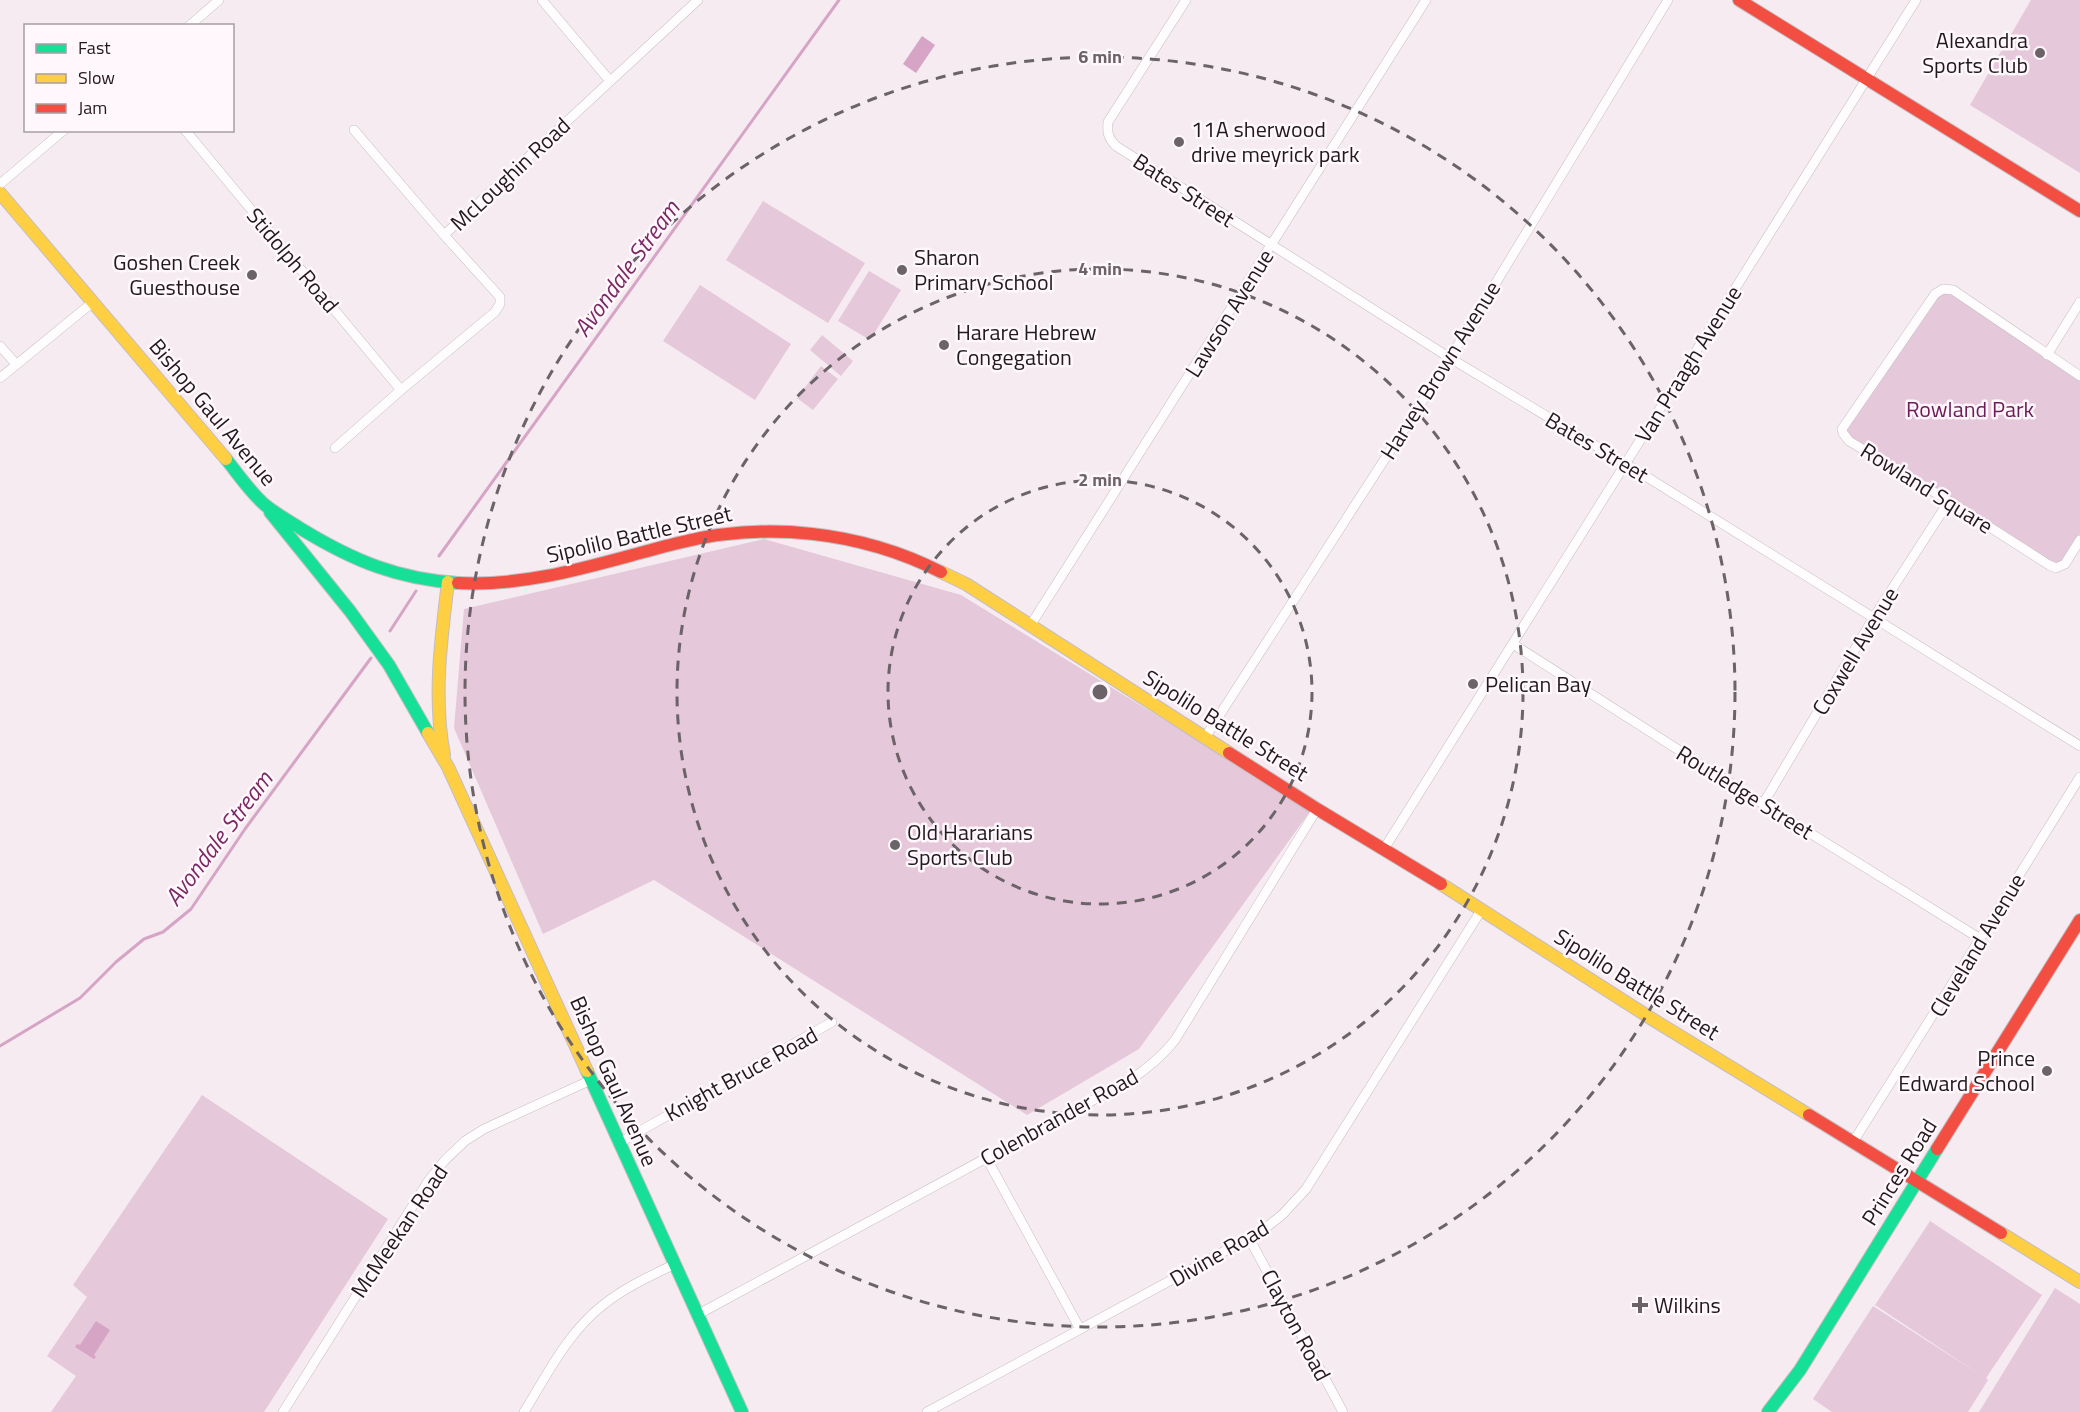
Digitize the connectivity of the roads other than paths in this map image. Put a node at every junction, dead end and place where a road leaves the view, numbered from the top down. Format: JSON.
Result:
{"nodes":[{"id":1,"x":219,"y":0,"type":"edge"},
{"id":2,"x":542,"y":0,"type":"edge"},
{"id":3,"x":698,"y":0,"type":"edge"},
{"id":4,"x":1186,"y":0,"type":"edge"},
{"id":5,"x":1426,"y":0,"type":"edge"},
{"id":6,"x":1668,"y":0,"type":"edge"},
{"id":7,"x":1739,"y":0,"type":"edge"},
{"id":8,"x":1916,"y":0,"type":"edge"},
{"id":9,"x":191,"y":24,"type":"edge"},
{"id":10,"x":1868,"y":79,"type":"junction"},
{"id":11,"x":610,"y":81,"type":"junction"},
{"id":12,"x":354,"y":130,"type":"dead end"},
{"id":13,"x":62,"y":132,"type":"edge"},
{"id":14,"x":187,"y":132,"type":"edge"},
{"id":15,"x":0,"y":184,"type":"edge"},
{"id":16,"x":0,"y":193,"type":"edge"},
{"id":17,"x":2080,"y":212,"type":"edge"},
{"id":18,"x":444,"y":235,"type":"junction"},
{"id":19,"x":1272,"y":246,"type":"junction"},
{"id":20,"x":93,"y":302,"type":"junction"},
{"id":21,"x":2080,"y":302,"type":"edge"},
{"id":22,"x":0,"y":346,"type":"edge"},
{"id":23,"x":2047,"y":355,"type":"junction"},
{"id":24,"x":1450,"y":358,"type":"junction"},
{"id":25,"x":16,"y":364,"type":"junction"},
{"id":26,"x":2080,"y":376,"type":"edge"},
{"id":27,"x":0,"y":378,"type":"edge"},
{"id":28,"x":400,"y":390,"type":"junction"},
{"id":29,"x":335,"y":448,"type":"dead end"},
{"id":30,"x":1626,"y":464,"type":"junction"},
{"id":31,"x":1949,"y":501,"type":"junction"},
{"id":32,"x":264,"y":504,"type":"junction"},
{"id":33,"x":2080,"y":540,"type":"edge"},
{"id":34,"x":447,"y":582,"type":"junction"},
{"id":35,"x":1874,"y":617,"type":"junction"},
{"id":36,"x":1030,"y":626,"type":"junction"},
{"id":37,"x":1513,"y":644,"type":"junction"},
{"id":38,"x":1206,"y":736,"type":"junction"},
{"id":39,"x":2080,"y":746,"type":"edge"},
{"id":40,"x":448,"y":768,"type":"junction"},
{"id":41,"x":2080,"y":777,"type":"edge"},
{"id":42,"x":1763,"y":804,"type":"junction"},
{"id":43,"x":1317,"y":808,"type":"junction"},
{"id":44,"x":1384,"y":849,"type":"junction"},
{"id":45,"x":1482,"y":909,"type":"junction"},
{"id":46,"x":2080,"y":920,"type":"edge"},
{"id":47,"x":1979,"y":938,"type":"junction"},
{"id":48,"x":832,"y":1022,"type":"dead end"},
{"id":49,"x":591,"y":1080,"type":"junction"},
{"id":50,"x":1853,"y":1142,"type":"junction"},
{"id":51,"x":619,"y":1143,"type":"junction"},
{"id":52,"x":987,"y":1157,"type":"junction"},
{"id":53,"x":1917,"y":1183,"type":"junction"},
{"id":54,"x":1249,"y":1238,"type":"junction"},
{"id":55,"x":675,"y":1263,"type":"junction"},
{"id":56,"x":2080,"y":1282,"type":"edge"},
{"id":57,"x":697,"y":1315,"type":"junction"},
{"id":58,"x":1080,"y":1329,"type":"junction"},
{"id":59,"x":282,"y":1412,"type":"edge"},
{"id":60,"x":524,"y":1412,"type":"edge"},
{"id":61,"x":742,"y":1412,"type":"edge"},
{"id":62,"x":927,"y":1412,"type":"edge"},
{"id":63,"x":1343,"y":1412,"type":"edge"},
{"id":64,"x":1768,"y":1412,"type":"edge"}],
"edges":[{"from":1,"to":9,"type":"street"},
{"from":2,"to":11,"type":"street"},
{"from":3,"to":11,"type":"street","name":"McLoughin Road"},
{"from":4,"to":19,"type":"street","name":"Bates Street"},
{"from":5,"to":19,"type":"street","name":"Lawson Avenue"},
{"from":6,"to":24,"type":"street","name":"Harvey Brown Avenue"},
{"from":7,"to":10,"type":"main road"},
{"from":8,"to":10,"type":"street","name":"Van Praagh Avenue"},
{"from":10,"to":17,"type":"main road"},
{"from":10,"to":30,"type":"street","name":"Van Praagh Avenue"},
{"from":11,"to":18,"type":"street","name":"McLoughin Road"},
{"from":12,"to":18,"type":"street"},
{"from":13,"to":15,"type":"street"},
{"from":14,"to":28,"type":"street","name":"Stidolph Road"},
{"from":16,"to":20,"type":"main road","name":"Bishop Gaul Avenue"},
{"from":18,"to":28,"type":"street","name":"McLoughin Road"},
{"from":19,"to":24,"type":"street","name":"Bates Street"},
{"from":19,"to":36,"type":"street","name":"Lawson Avenue"},
{"from":20,"to":25,"type":"street"},
{"from":20,"to":32,"type":"main road","name":"Bishop Gaul Avenue"},
{"from":21,"to":23,"type":"street"},
{"from":22,"to":25,"type":"street"},
{"from":23,"to":26,"type":"street","name":"Rowland Square"},
{"from":23,"to":31,"type":"street","name":"Rowland Square"},
{"from":24,"to":30,"type":"street","name":"Bates Street"},
{"from":24,"to":38,"type":"street","name":"Harvey Brown Avenue"},
{"from":25,"to":27,"type":"street"},
{"from":28,"to":29,"type":"street","name":"McLoughin Road"},
{"from":30,"to":35,"type":"street","name":"Bates Street"},
{"from":30,"to":37,"type":"street","name":"Van Praagh Avenue"},
{"from":31,"to":33,"type":"street","name":"Rowland Square"},
{"from":31,"to":35,"type":"street","name":"Coxwell Avenue"},
{"from":32,"to":34,"type":"main road","name":"Bishop Gaul Avenue"},
{"from":32,"to":40,"type":"main road"},
{"from":34,"to":36,"type":"main road","name":"Sipolilo Battle Street"},
{"from":34,"to":40,"type":"main road"},
{"from":35,"to":39,"type":"street","name":"Bates Street"},
{"from":35,"to":42,"type":"street","name":"Coxwell Avenue"},
{"from":36,"to":38,"type":"main road","name":"Sipolilo Battle Street"},
{"from":37,"to":42,"type":"street","name":"Routledge Street"},
{"from":37,"to":44,"type":"street","name":"Van Praagh Avenue"},
{"from":38,"to":43,"type":"main road","name":"Sipolilo Battle Street"},
{"from":40,"to":49,"type":"main road","name":"Bishop Gaul Avenue"},
{"from":41,"to":47,"type":"street","name":"Cleveland Avenue"},
{"from":42,"to":47,"type":"street","name":"Routledge Street"},
{"from":43,"to":44,"type":"main road","name":"Sipolilo Battle Street"},
{"from":43,"to":52,"type":"street","name":"Colenbrander Road"},
{"from":44,"to":45,"type":"main road","name":"Sipolilo Battle Street"},
{"from":45,"to":50,"type":"main road","name":"Sipolilo Battle Street"},
{"from":45,"to":54,"type":"street","name":"Divine Road"},
{"from":46,"to":53,"type":"main road","name":"Princes Road"},
{"from":47,"to":50,"type":"street","name":"Cleveland Avenue"},
{"from":48,"to":51,"type":"street","name":"Knight Bruce Road"},
{"from":49,"to":51,"type":"main road","name":"Bishop Gaul Avenue"},
{"from":49,"to":59,"type":"street","name":"McMeekan Road"},
{"from":50,"to":53,"type":"main road","name":"Sipolilo Battle Street"},
{"from":51,"to":55,"type":"main road","name":"Bishop Gaul Avenue"},
{"from":52,"to":57,"type":"street","name":"Colenbrander Road"},
{"from":52,"to":58,"type":"street"},
{"from":53,"to":56,"type":"main road","name":"Sipolilo Battle Street"},
{"from":53,"to":64,"type":"main road","name":"Princes Road"},
{"from":54,"to":58,"type":"street","name":"Divine Road"},
{"from":54,"to":63,"type":"street","name":"Clayton Road"},
{"from":55,"to":57,"type":"main road","name":"Bishop Gaul Avenue"},
{"from":55,"to":60,"type":"street"},
{"from":57,"to":61,"type":"main road","name":"Bishop Gaul Avenue"},
{"from":58,"to":62,"type":"street","name":"Divine Road"}]}
